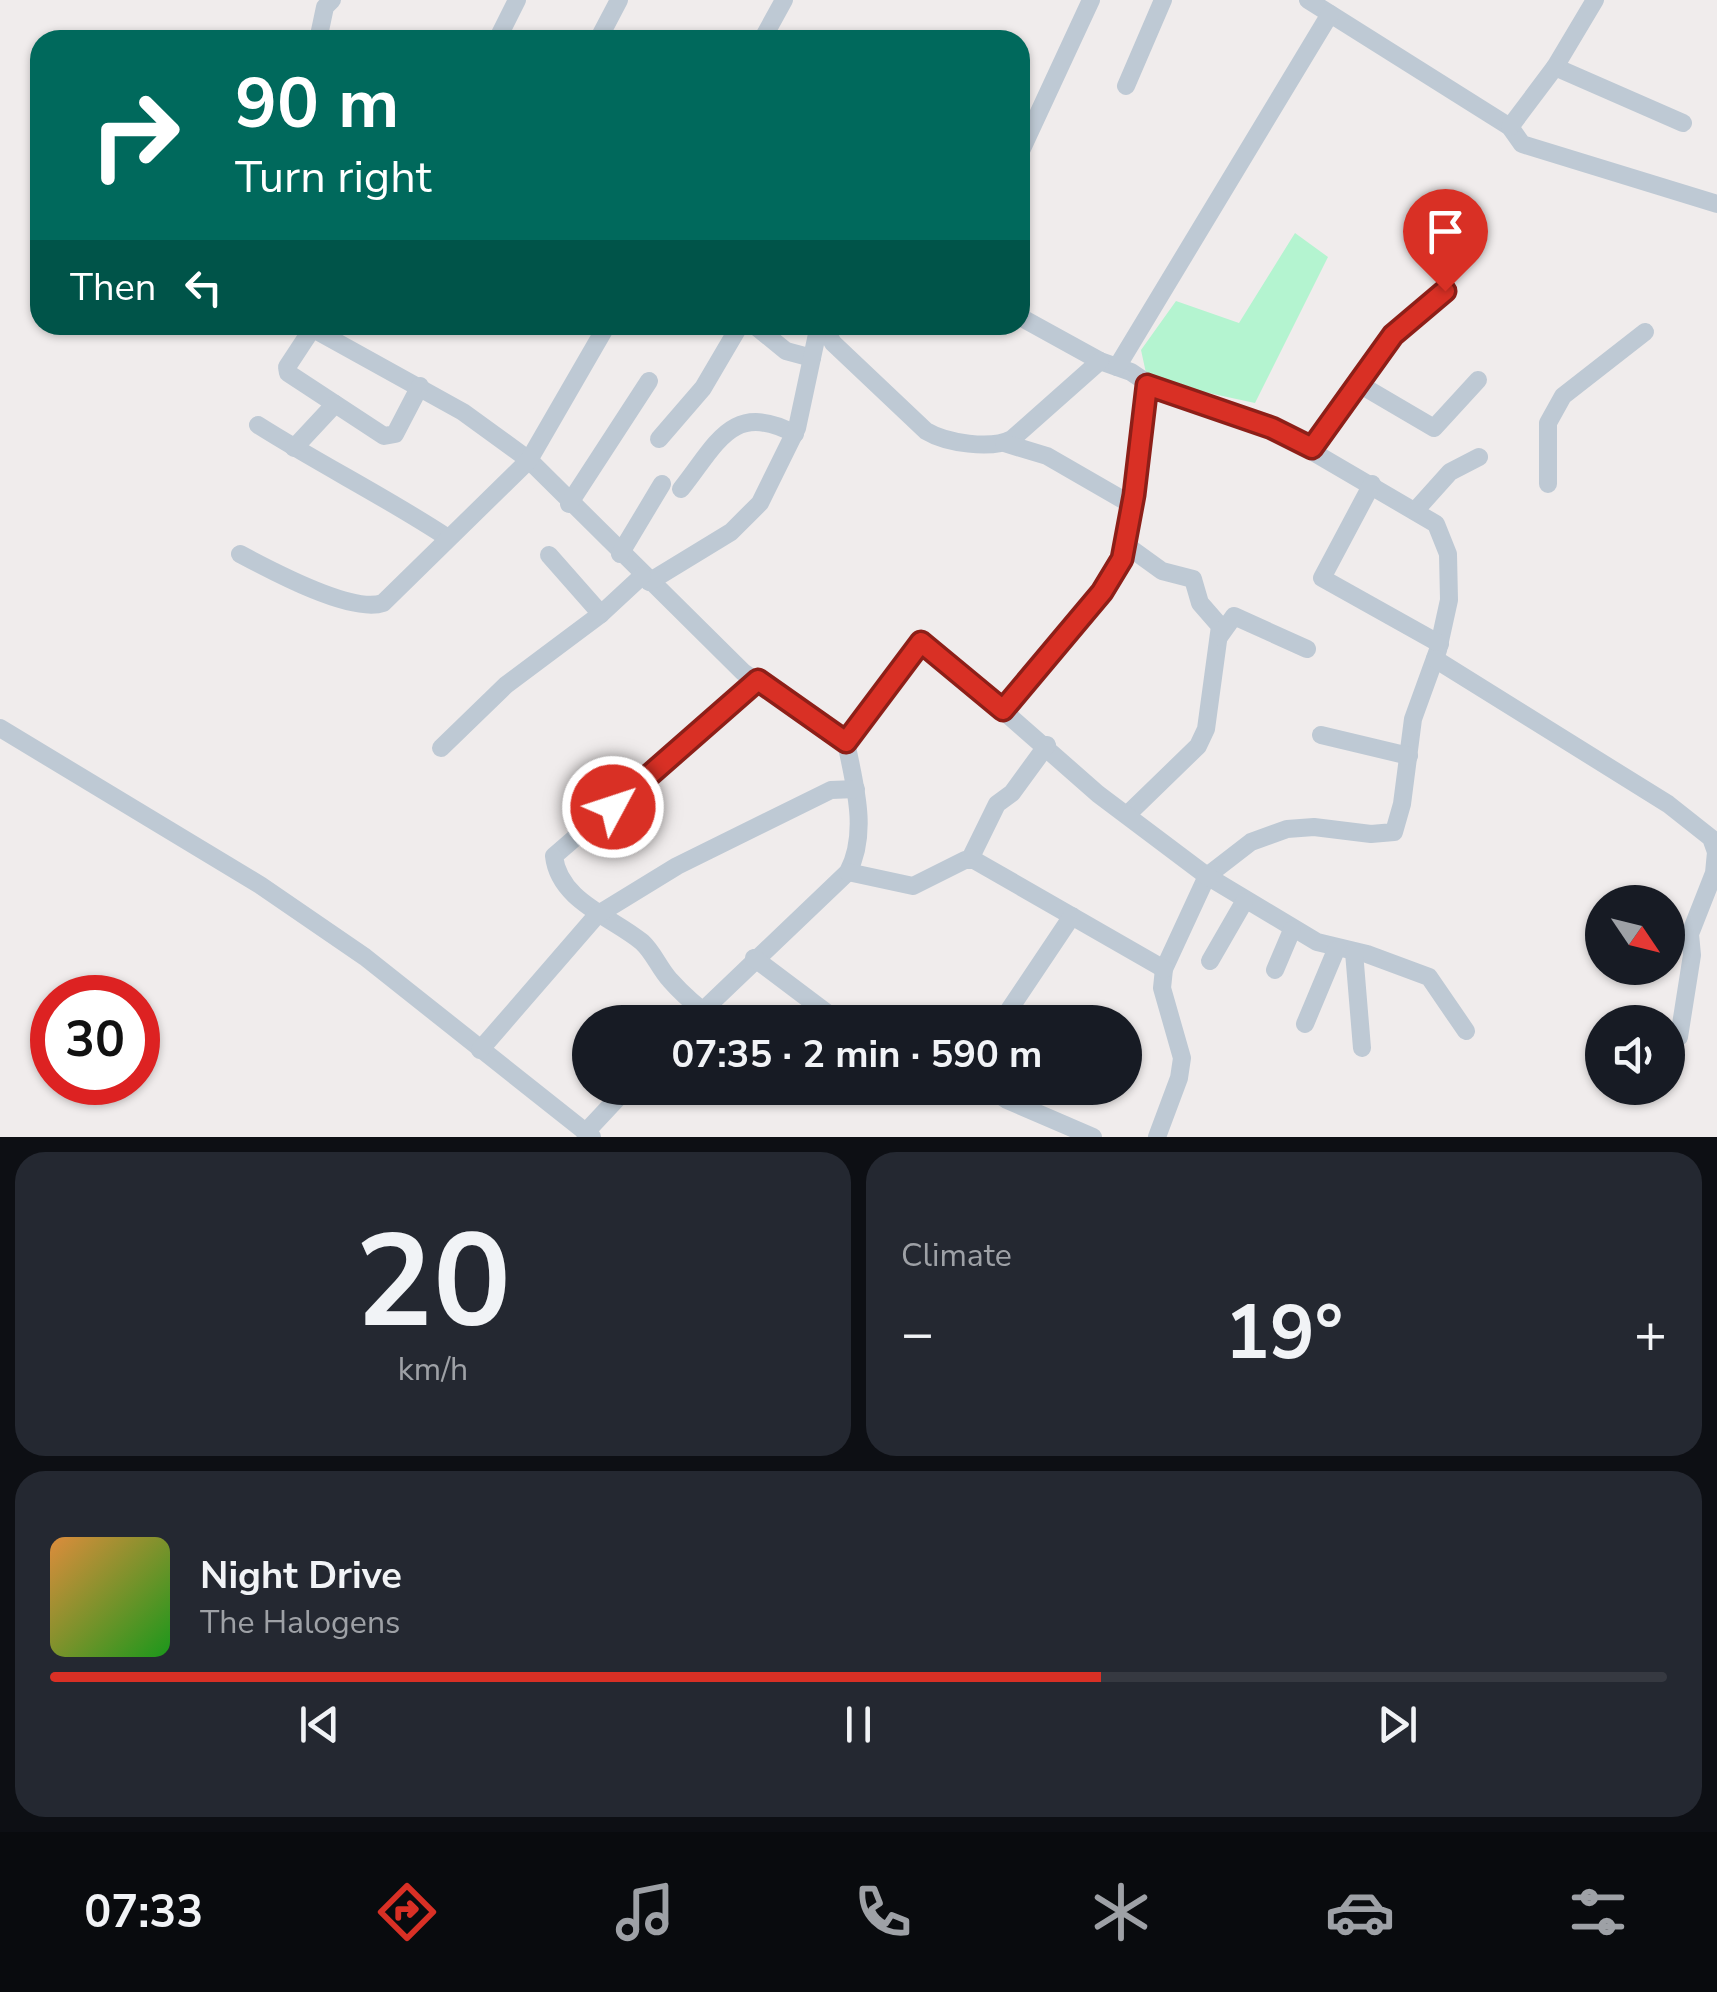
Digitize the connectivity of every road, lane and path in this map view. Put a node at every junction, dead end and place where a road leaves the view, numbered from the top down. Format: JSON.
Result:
{"nodes":[{"id":1,"x":332,"y":0,"type":"edge"},
{"id":2,"x":518,"y":0,"type":"edge"},
{"id":3,"x":619,"y":0,"type":"edge"},
{"id":4,"x":784,"y":0,"type":"edge"},
{"id":5,"x":1091,"y":0,"type":"edge"},
{"id":6,"x":1163,"y":0,"type":"edge"},
{"id":7,"x":1308,"y":0,"type":"edge"},
{"id":8,"x":1595,"y":0,"type":"edge"},
{"id":9,"x":1330,"y":14,"type":"junction"},
{"id":10,"x":320,"y":30,"type":"edge"},
{"id":11,"x":502,"y":30,"type":"edge"},
{"id":12,"x":603,"y":30,"type":"edge"},
{"id":13,"x":768,"y":30,"type":"edge"},
{"id":14,"x":1555,"y":67,"type":"junction"},
{"id":15,"x":1126,"y":86,"type":"dead end"},
{"id":16,"x":1683,"y":123,"type":"dead end"},
{"id":17,"x":1510,"y":127,"type":"junction"},
{"id":18,"x":1030,"y":131,"type":"edge"},
{"id":19,"x":1717,"y":204,"type":"edge"},
{"id":20,"x":1445,"y":291,"type":"dead end"},
{"id":21,"x":1030,"y":322,"type":"edge"},
{"id":22,"x":1644,"y":332,"type":"dead end"},
{"id":23,"x":305,"y":335,"type":"edge"},
{"id":24,"x":324,"y":335,"type":"edge"},
{"id":25,"x":600,"y":335,"type":"edge"},
{"id":26,"x":734,"y":335,"type":"edge"},
{"id":27,"x":766,"y":335,"type":"edge"},
{"id":28,"x":818,"y":335,"type":"edge"},
{"id":29,"x":828,"y":335,"type":"edge"},
{"id":30,"x":812,"y":358,"type":"junction"},
{"id":31,"x":1108,"y":364,"type":"junction"},
{"id":32,"x":1478,"y":380,"type":"dead end"},
{"id":33,"x":649,"y":381,"type":"dead end"},
{"id":34,"x":1358,"y":384,"type":"junction"},
{"id":35,"x":1147,"y":385,"type":"junction"},
{"id":36,"x":420,"y":386,"type":"junction"},
{"id":37,"x":335,"y":404,"type":"junction"},
{"id":38,"x":258,"y":425,"type":"dead end"},
{"id":39,"x":794,"y":434,"type":"junction"},
{"id":40,"x":659,"y":438,"type":"dead end"},
{"id":41,"x":1004,"y":443,"type":"junction"},
{"id":42,"x":294,"y":448,"type":"junction"},
{"id":43,"x":1312,"y":448,"type":"junction"},
{"id":44,"x":1479,"y":457,"type":"dead end"},
{"id":45,"x":529,"y":460,"type":"junction"},
{"id":46,"x":662,"y":484,"type":"dead end"},
{"id":47,"x":1372,"y":484,"type":"junction"},
{"id":48,"x":1548,"y":484,"type":"dead end"},
{"id":49,"x":681,"y":489,"type":"dead end"},
{"id":50,"x":569,"y":504,"type":"junction"},
{"id":51,"x":1132,"y":505,"type":"junction"},
{"id":52,"x":1415,"y":510,"type":"junction"},
{"id":53,"x":448,"y":538,"type":"junction"},
{"id":54,"x":1126,"y":545,"type":"junction"},
{"id":55,"x":240,"y":554,"type":"dead end"},
{"id":56,"x":620,"y":554,"type":"junction"},
{"id":57,"x":549,"y":555,"type":"dead end"},
{"id":58,"x":646,"y":579,"type":"junction"},
{"id":59,"x":601,"y":614,"type":"junction"},
{"id":60,"x":1219,"y":637,"type":"junction"},
{"id":61,"x":1308,"y":649,"type":"dead end"},
{"id":62,"x":1438,"y":652,"type":"junction"},
{"id":63,"x":758,"y":680,"type":"junction"},
{"id":64,"x":1003,"y":710,"type":"junction"},
{"id":65,"x":0,"y":728,"type":"edge"},
{"id":66,"x":1321,"y":734,"type":"dead end"},
{"id":67,"x":846,"y":742,"type":"junction"},
{"id":68,"x":1046,"y":745,"type":"junction"},
{"id":69,"x":440,"y":748,"type":"dead end"},
{"id":70,"x":1409,"y":756,"type":"junction"},
{"id":71,"x":856,"y":790,"type":"junction"},
{"id":72,"x":1129,"y":813,"type":"junction"},
{"id":73,"x":970,"y":859,"type":"junction"},
{"id":74,"x":848,"y":872,"type":"junction"},
{"id":75,"x":1208,"y":876,"type":"junction"},
{"id":76,"x":1244,"y":902,"type":"junction"},
{"id":77,"x":597,"y":915,"type":"junction"},
{"id":78,"x":1072,"y":916,"type":"junction"},
{"id":79,"x":1292,"y":930,"type":"junction"},
{"id":80,"x":1345,"y":951,"type":"junction"},
{"id":81,"x":754,"y":958,"type":"junction"},
{"id":82,"x":1210,"y":961,"type":"dead end"},
{"id":83,"x":1164,"y":970,"type":"junction"},
{"id":84,"x":1275,"y":970,"type":"dead end"},
{"id":85,"x":692,"y":1005,"type":"edge"},
{"id":86,"x":715,"y":1005,"type":"edge"},
{"id":87,"x":817,"y":1005,"type":"edge"},
{"id":88,"x":1012,"y":1005,"type":"edge"},
{"id":89,"x":1684,"y":1005,"type":"edge"},
{"id":90,"x":1304,"y":1024,"type":"dead end"},
{"id":91,"x":1466,"y":1031,"type":"dead end"},
{"id":92,"x":1362,"y":1048,"type":"dead end"},
{"id":93,"x":480,"y":1050,"type":"junction"},
{"id":94,"x":613,"y":1105,"type":"edge"},
{"id":95,"x":1019,"y":1105,"type":"edge"},
{"id":96,"x":588,"y":1135,"type":"edge"},
{"id":97,"x":1093,"y":1137,"type":"edge"},
{"id":98,"x":1156,"y":1137,"type":"edge"}],
"edges":[{"from":1,"to":10,"type":"street"},
{"from":2,"to":11,"type":"street"},
{"from":3,"to":12,"type":"street"},
{"from":4,"to":13,"type":"street"},
{"from":5,"to":18,"type":"street"},
{"from":6,"to":15,"type":"street"},
{"from":7,"to":9,"type":"street"},
{"from":8,"to":14,"type":"street"},
{"from":9,"to":17,"type":"street"},
{"from":9,"to":31,"type":"street"},
{"from":14,"to":16,"type":"street"},
{"from":14,"to":17,"type":"street"},
{"from":17,"to":19,"type":"street"},
{"from":20,"to":34,"type":"street"},
{"from":21,"to":31,"type":"street"},
{"from":22,"to":48,"type":"street"},
{"from":23,"to":37,"type":"street"},
{"from":24,"to":36,"type":"street"},
{"from":25,"to":45,"type":"street"},
{"from":26,"to":40,"type":"street"},
{"from":27,"to":30,"type":"street"},
{"from":28,"to":30,"type":"street"},
{"from":29,"to":41,"type":"street"},
{"from":30,"to":39,"type":"street"},
{"from":31,"to":35,"type":"street"},
{"from":31,"to":41,"type":"street"},
{"from":32,"to":34,"type":"street"},
{"from":33,"to":50,"type":"street"},
{"from":34,"to":43,"type":"street"},
{"from":35,"to":43,"type":"street"},
{"from":35,"to":51,"type":"street"},
{"from":36,"to":37,"type":"street"},
{"from":36,"to":45,"type":"street"},
{"from":37,"to":42,"type":"street"},
{"from":38,"to":42,"type":"street"},
{"from":39,"to":49,"type":"street"},
{"from":39,"to":58,"type":"street"},
{"from":41,"to":51,"type":"street"},
{"from":42,"to":53,"type":"street"},
{"from":43,"to":47,"type":"street"},
{"from":44,"to":52,"type":"street"},
{"from":45,"to":50,"type":"street"},
{"from":45,"to":53,"type":"street"},
{"from":46,"to":56,"type":"street"},
{"from":47,"to":52,"type":"street"},
{"from":47,"to":62,"type":"street"},
{"from":50,"to":56,"type":"street"},
{"from":51,"to":54,"type":"street"},
{"from":52,"to":62,"type":"street"},
{"from":53,"to":55,"type":"street"},
{"from":54,"to":60,"type":"street"},
{"from":54,"to":64,"type":"street"},
{"from":56,"to":58,"type":"street"},
{"from":57,"to":59,"type":"street"},
{"from":58,"to":59,"type":"street"},
{"from":58,"to":63,"type":"street"},
{"from":59,"to":69,"type":"street"},
{"from":60,"to":61,"type":"street"},
{"from":60,"to":72,"type":"street"},
{"from":62,"to":70,"type":"street"},
{"from":62,"to":89,"type":"street"},
{"from":63,"to":67,"type":"street"},
{"from":63,"to":77,"type":"street"},
{"from":64,"to":67,"type":"street"},
{"from":64,"to":68,"type":"street"},
{"from":65,"to":93,"type":"street"},
{"from":66,"to":70,"type":"street"},
{"from":67,"to":71,"type":"street"},
{"from":68,"to":72,"type":"street"},
{"from":68,"to":73,"type":"street"},
{"from":70,"to":75,"type":"street"},
{"from":71,"to":74,"type":"street"},
{"from":71,"to":77,"type":"street"},
{"from":72,"to":75,"type":"street"},
{"from":73,"to":74,"type":"street"},
{"from":73,"to":78,"type":"street"},
{"from":74,"to":81,"type":"street"},
{"from":75,"to":76,"type":"street"},
{"from":75,"to":83,"type":"street"},
{"from":76,"to":79,"type":"street"},
{"from":76,"to":82,"type":"street"},
{"from":77,"to":85,"type":"street"},
{"from":77,"to":93,"type":"street"},
{"from":78,"to":83,"type":"street"},
{"from":78,"to":88,"type":"street"},
{"from":79,"to":80,"type":"street"},
{"from":79,"to":84,"type":"street"},
{"from":80,"to":90,"type":"street"},
{"from":80,"to":91,"type":"street"},
{"from":80,"to":92,"type":"street"},
{"from":81,"to":86,"type":"street"},
{"from":81,"to":87,"type":"street"},
{"from":83,"to":98,"type":"street"},
{"from":93,"to":96,"type":"street"},
{"from":94,"to":96,"type":"street"},
{"from":95,"to":97,"type":"street"}]}
